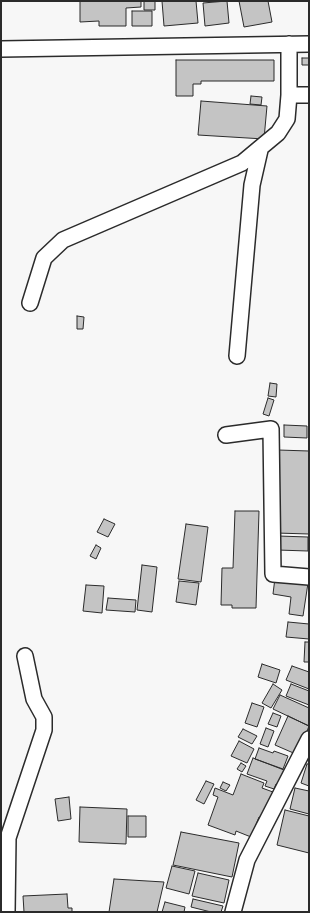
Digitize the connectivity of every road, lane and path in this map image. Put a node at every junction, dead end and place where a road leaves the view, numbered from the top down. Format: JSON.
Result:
{"nodes":[{"id":1,"x":289,"y":44,"type":"junction"},
{"id":2,"x":309,"y":44,"type":"edge"},
{"id":3,"x":1,"y":49,"type":"edge"},
{"id":4,"x":289,"y":95,"type":"junction"},
{"id":5,"x":308,"y":96,"type":"edge"},
{"id":6,"x":260,"y":150,"type":"junction"},
{"id":7,"x":30,"y":303,"type":"dead end"},
{"id":8,"x":236,"y":356,"type":"dead end"},
{"id":9,"x":226,"y":435,"type":"dead end"},
{"id":10,"x":309,"y":577,"type":"edge"},
{"id":11,"x":25,"y":656,"type":"dead end"},
{"id":12,"x":309,"y":739,"type":"edge"},
{"id":13,"x":7,"y":912,"type":"edge"},
{"id":14,"x":233,"y":912,"type":"edge"}],
"edges":[{"from":1,"to":2,"type":"street"},
{"from":1,"to":3,"type":"street"},
{"from":1,"to":4,"type":"street"},
{"from":4,"to":5,"type":"street"},
{"from":4,"to":6,"type":"street"},
{"from":6,"to":7,"type":"street"},
{"from":6,"to":8,"type":"street"},
{"from":9,"to":10,"type":"street"},
{"from":11,"to":13,"type":"street"},
{"from":12,"to":14,"type":"street"}]}
